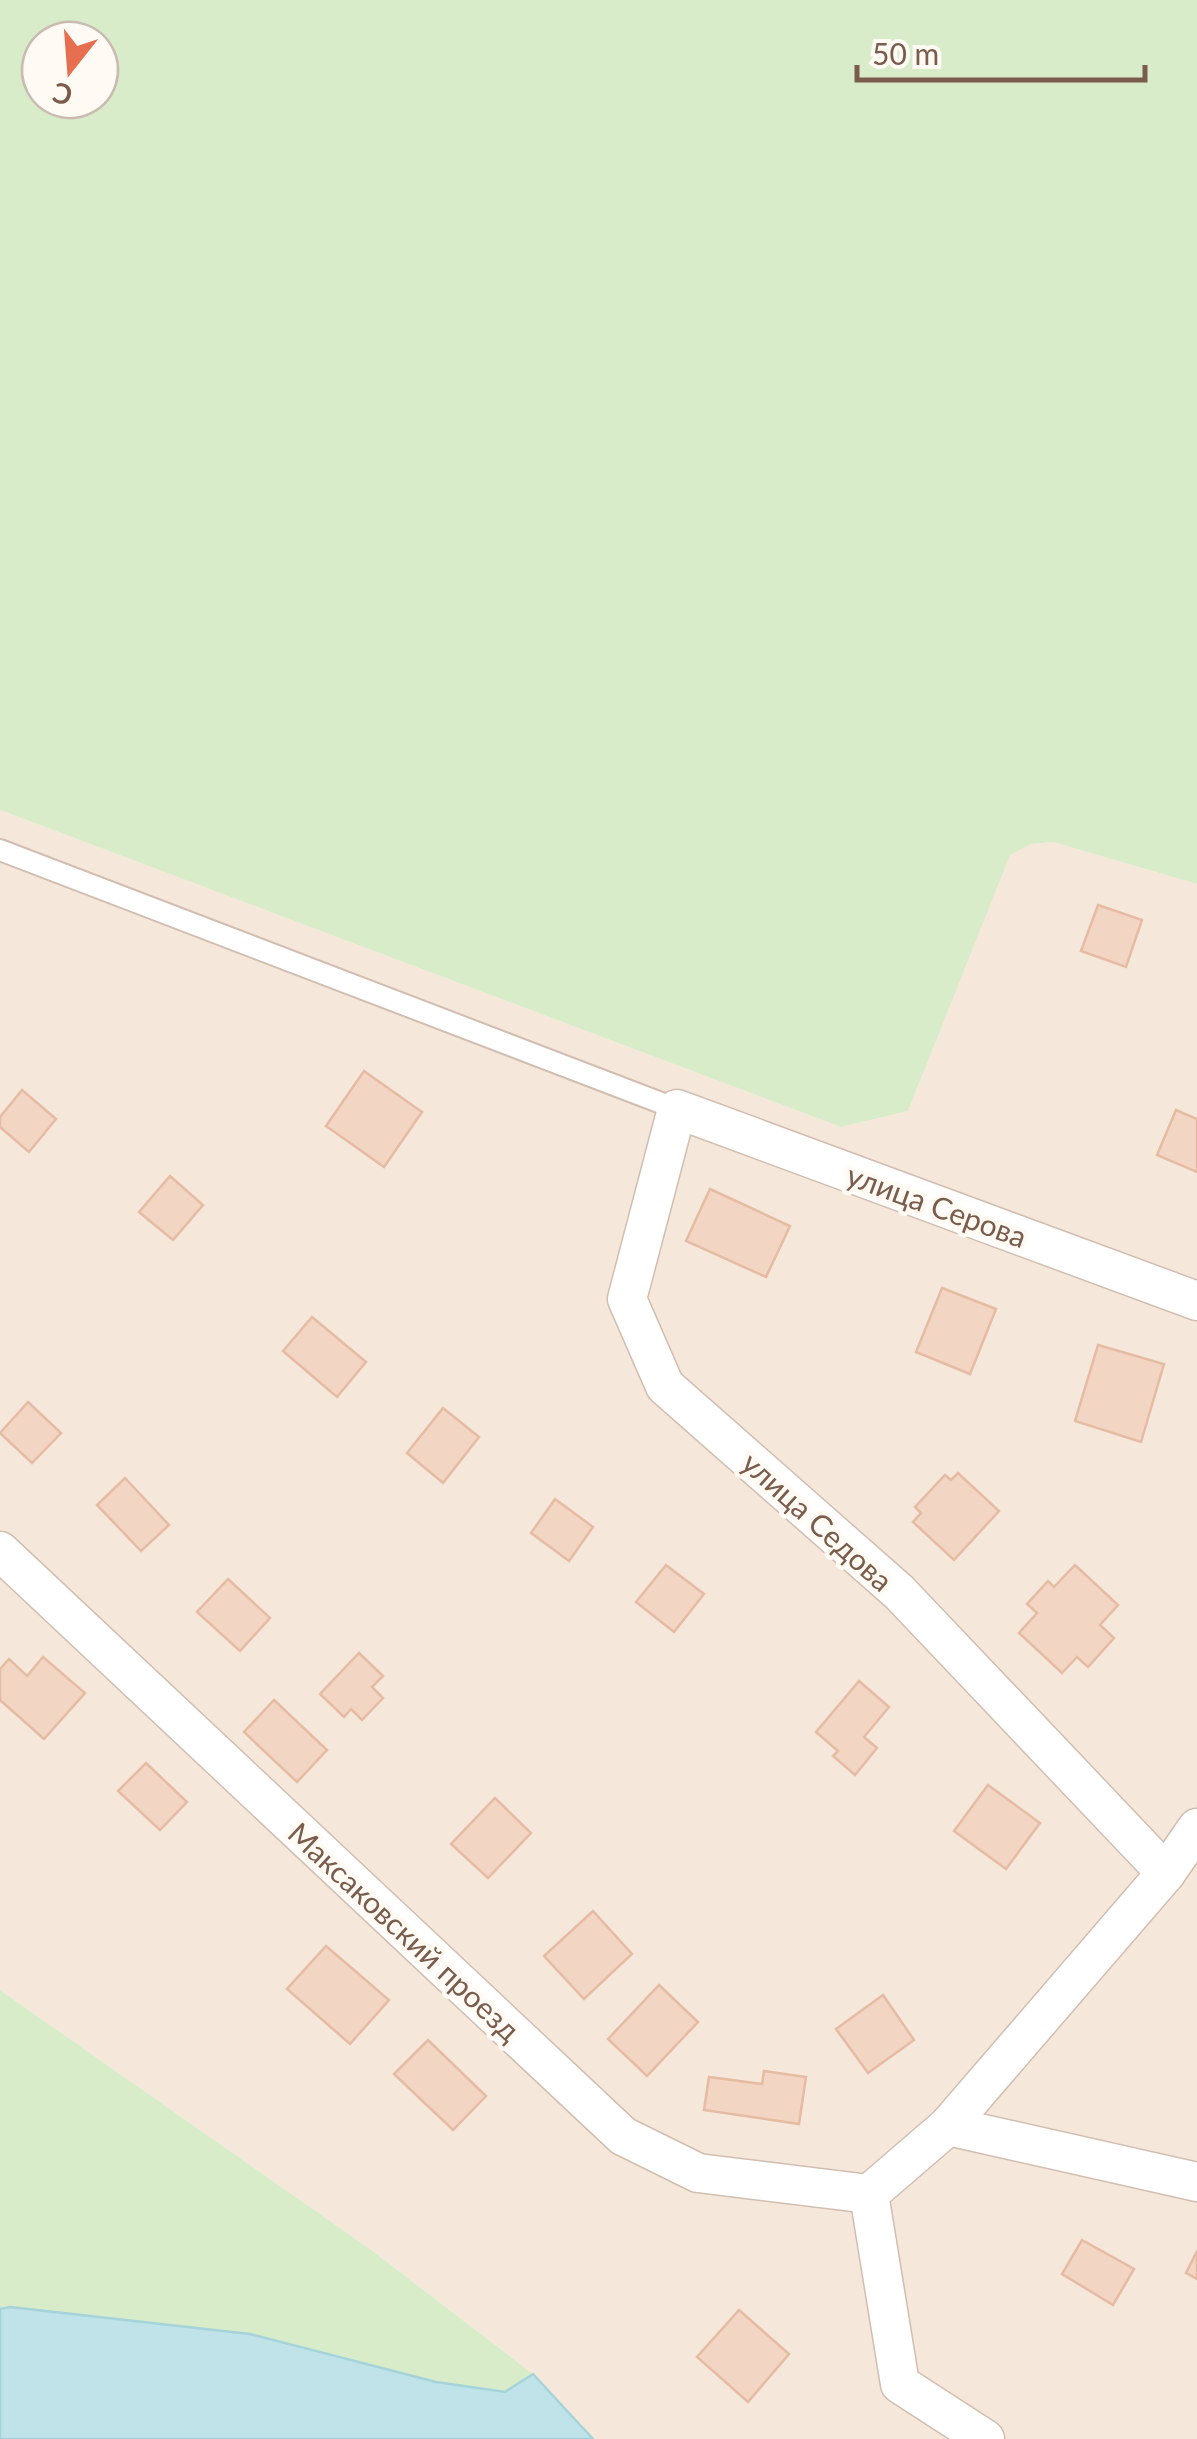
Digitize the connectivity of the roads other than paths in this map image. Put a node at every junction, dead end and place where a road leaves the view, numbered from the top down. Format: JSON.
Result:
{"nodes":[{"id":1,"x":0,"y":850,"type":"edge"},
{"id":2,"x":677,"y":1109,"type":"junction"},
{"id":3,"x":1197,"y":1301,"type":"edge"},
{"id":4,"x":0,"y":1551,"type":"edge"},
{"id":5,"x":1197,"y":1828,"type":"edge"},
{"id":6,"x":1166,"y":1873,"type":"junction"},
{"id":7,"x":948,"y":2126,"type":"junction"},
{"id":8,"x":1197,"y":2182,"type":"edge"},
{"id":9,"x":870,"y":2194,"type":"junction"},
{"id":10,"x":985,"y":2439,"type":"edge"}],
"edges":[{"from":1,"to":2,"type":"lane"},
{"from":2,"to":3,"type":"street","name":"улица Серова"},
{"from":2,"to":6,"type":"street","name":"улица Седова"},
{"from":4,"to":9,"type":"street","name":"Максаковский проезд"},
{"from":5,"to":6,"type":"street"},
{"from":6,"to":7,"type":"street"},
{"from":7,"to":8,"type":"street"},
{"from":7,"to":9,"type":"street"},
{"from":9,"to":10,"type":"street"}]}
